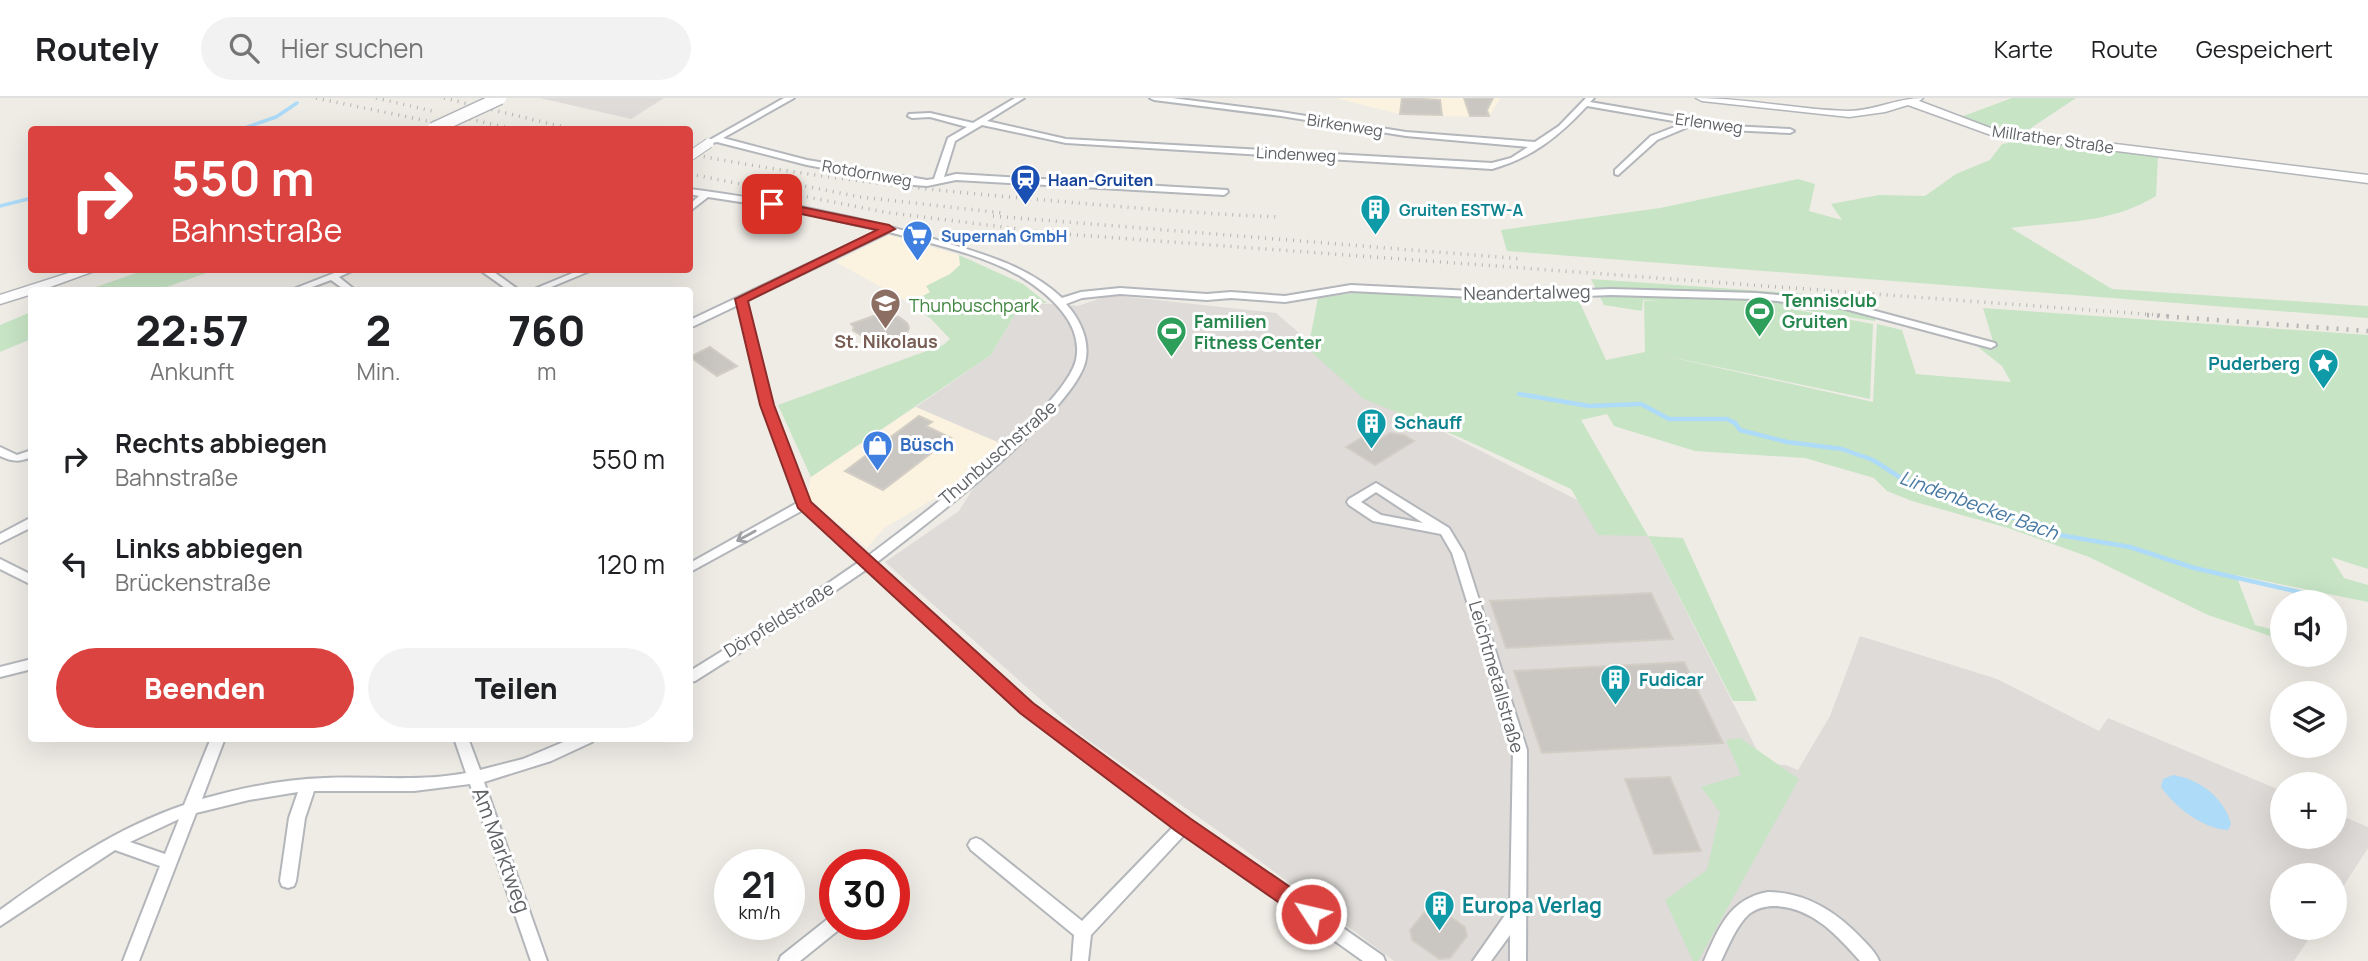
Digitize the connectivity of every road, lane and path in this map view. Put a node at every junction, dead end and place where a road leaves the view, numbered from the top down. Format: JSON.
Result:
{"nodes":[{"id":1,"x":500,"y":98,"type":"edge"},
{"id":2,"x":790,"y":98,"type":"edge"},
{"id":3,"x":1020,"y":98,"type":"edge"},
{"id":4,"x":1154,"y":98,"type":"edge"},
{"id":5,"x":1204,"y":98,"type":"edge"},
{"id":6,"x":1702,"y":98,"type":"edge"},
{"id":7,"x":1913,"y":99,"type":"edge"},
{"id":8,"x":1589,"y":101,"type":"edge"},
{"id":9,"x":1196,"y":104,"type":"junction"},
{"id":10,"x":912,"y":116,"type":"dead end"},
{"id":11,"x":1695,"y":122,"type":"junction"},
{"id":12,"x":976,"y":124,"type":"junction"},
{"id":13,"x":439,"y":126,"type":"edge"},
{"id":14,"x":1790,"y":131,"type":"dead end"},
{"id":15,"x":712,"y":141,"type":"junction"},
{"id":16,"x":1537,"y":145,"type":"junction"},
{"id":17,"x":693,"y":154,"type":"edge"},
{"id":18,"x":1618,"y":172,"type":"dead end"},
{"id":19,"x":2368,"y":179,"type":"edge"},
{"id":20,"x":937,"y":181,"type":"junction"},
{"id":21,"x":693,"y":192,"type":"edge"},
{"id":22,"x":1224,"y":192,"type":"dead end"},
{"id":23,"x":706,"y":194,"type":"junction"},
{"id":24,"x":693,"y":205,"type":"edge"},
{"id":25,"x":889,"y":229,"type":"junction"},
{"id":26,"x":81,"y":273,"type":"edge"},
{"id":27,"x":340,"y":273,"type":"edge"},
{"id":28,"x":489,"y":273,"type":"edge"},
{"id":29,"x":580,"y":273,"type":"edge"},
{"id":30,"x":331,"y":276,"type":"junction"},
{"id":31,"x":39,"y":287,"type":"edge"},
{"id":32,"x":304,"y":287,"type":"edge"},
{"id":33,"x":346,"y":287,"type":"edge"},
{"id":34,"x":510,"y":287,"type":"edge"},
{"id":35,"x":544,"y":287,"type":"edge"},
{"id":36,"x":28,"y":291,"type":"edge"},
{"id":37,"x":741,"y":299,"type":"junction"},
{"id":38,"x":0,"y":300,"type":"edge"},
{"id":39,"x":1061,"y":302,"type":"junction"},
{"id":40,"x":693,"y":323,"type":"edge"},
{"id":41,"x":1991,"y":345,"type":"dead end"},
{"id":42,"x":0,"y":451,"type":"edge"},
{"id":43,"x":28,"y":454,"type":"edge"},
{"id":44,"x":804,"y":504,"type":"junction"},
{"id":45,"x":28,"y":523,"type":"edge"},
{"id":46,"x":1445,"y":531,"type":"junction"},
{"id":47,"x":0,"y":539,"type":"edge"},
{"id":48,"x":868,"y":562,"type":"junction"},
{"id":49,"x":693,"y":566,"type":"edge"},
{"id":50,"x":3,"y":568,"type":"edge"},
{"id":51,"x":28,"y":579,"type":"edge"},
{"id":52,"x":28,"y":665,"type":"edge"},
{"id":53,"x":0,"y":671,"type":"edge"},
{"id":54,"x":693,"y":675,"type":"edge"},
{"id":55,"x":217,"y":742,"type":"edge"},
{"id":56,"x":462,"y":742,"type":"edge"},
{"id":57,"x":578,"y":742,"type":"edge"},
{"id":58,"x":475,"y":779,"type":"junction"},
{"id":59,"x":308,"y":785,"type":"junction"},
{"id":60,"x":193,"y":808,"type":"junction"},
{"id":61,"x":1184,"y":825,"type":"junction"},
{"id":62,"x":115,"y":843,"type":"junction"},
{"id":63,"x":976,"y":845,"type":"dead end"},
{"id":64,"x":170,"y":863,"type":"junction"},
{"id":65,"x":288,"y":881,"type":"dead end"},
{"id":66,"x":1517,"y":912,"type":"junction"},
{"id":67,"x":0,"y":919,"type":"edge"},
{"id":68,"x":1083,"y":932,"type":"junction"},
{"id":69,"x":819,"y":939,"type":"edge"},
{"id":70,"x":799,"y":958,"type":"edge"},
{"id":71,"x":131,"y":961,"type":"edge"},
{"id":72,"x":539,"y":961,"type":"edge"},
{"id":73,"x":1080,"y":961,"type":"edge"},
{"id":74,"x":1377,"y":961,"type":"edge"},
{"id":75,"x":1481,"y":961,"type":"edge"},
{"id":76,"x":1518,"y":961,"type":"edge"},
{"id":77,"x":1712,"y":961,"type":"edge"},
{"id":78,"x":1871,"y":961,"type":"edge"}],
"edges":[{"from":1,"to":13,"type":"main road","bridge":true},
{"from":2,"to":15,"type":"street"},
{"from":3,"to":12,"type":"street"},
{"from":4,"to":9,"type":"street","name":"Birkenweg"},
{"from":5,"to":9,"type":"street"},
{"from":6,"to":7,"type":"main road","name":"Millrather Straße"},
{"from":7,"to":19,"type":"main road","name":"Millrather Straße"},
{"from":8,"to":11,"type":"street","name":"Erlenweg"},
{"from":8,"to":16,"type":"street","name":"Lindenweg"},
{"from":9,"to":16,"type":"street","name":"Birkenweg"},
{"from":10,"to":12,"type":"street","name":"Lindenweg"},
{"from":11,"to":14,"type":"street","name":"Erlenweg"},
{"from":11,"to":18,"type":"street"},
{"from":12,"to":16,"type":"street","name":"Lindenweg"},
{"from":12,"to":20,"type":"street"},
{"from":15,"to":17,"type":"street","bridge":true},
{"from":15,"to":20,"type":"street","name":"Rotdornweg"},
{"from":20,"to":22,"type":"street"},
{"from":21,"to":23,"type":"street","name":"Thunbuschstraße"},
{"from":23,"to":24,"type":"street"},
{"from":23,"to":25,"type":"street","name":"Thunbuschstraße"},
{"from":25,"to":37,"type":"street"},
{"from":25,"to":39,"type":"street","name":"Thunbuschstraße"},
{"from":26,"to":31,"type":"main road"},
{"from":27,"to":30,"type":"street"},
{"from":28,"to":34,"type":"street"},
{"from":29,"to":35,"type":"street"},
{"from":30,"to":32,"type":"street"},
{"from":30,"to":33,"type":"street"},
{"from":36,"to":38,"type":"main road"},
{"from":37,"to":40,"type":"street"},
{"from":37,"to":44,"type":"street"},
{"from":39,"to":41,"type":"street","name":"Neandertalweg"},
{"from":39,"to":48,"type":"street","name":"Thunbuschstraße"},
{"from":42,"to":43,"type":"street"},
{"from":44,"to":48,"type":"street"},
{"from":44,"to":49,"type":"street","one_way":true},
{"from":45,"to":47,"type":"street"},
{"from":46,"to":46,"type":"street"},
{"from":46,"to":66,"type":"street","name":"Leichtmetallstraße"},
{"from":48,"to":54,"type":"street","name":"Dörpfeldstraße"},
{"from":48,"to":61,"type":"street"},
{"from":50,"to":51,"type":"street"},
{"from":52,"to":53,"type":"street"},
{"from":55,"to":60,"type":"street"},
{"from":56,"to":58,"type":"street","name":"Am Marktweg"},
{"from":57,"to":58,"type":"street"},
{"from":58,"to":59,"type":"street"},
{"from":58,"to":72,"type":"street","name":"Am Marktweg"},
{"from":59,"to":60,"type":"street"},
{"from":59,"to":65,"type":"street"},
{"from":60,"to":62,"type":"street"},
{"from":60,"to":64,"type":"street"},
{"from":61,"to":68,"type":"street"},
{"from":61,"to":74,"type":"street"},
{"from":62,"to":64,"type":"street"},
{"from":62,"to":67,"type":"street"},
{"from":63,"to":68,"type":"street"},
{"from":64,"to":71,"type":"street"},
{"from":66,"to":75,"type":"street"},
{"from":66,"to":76,"type":"street","name":"Leichtmetallstraße"},
{"from":68,"to":73,"type":"street"},
{"from":69,"to":70,"type":"street"},
{"from":77,"to":78,"type":"street"}]}
